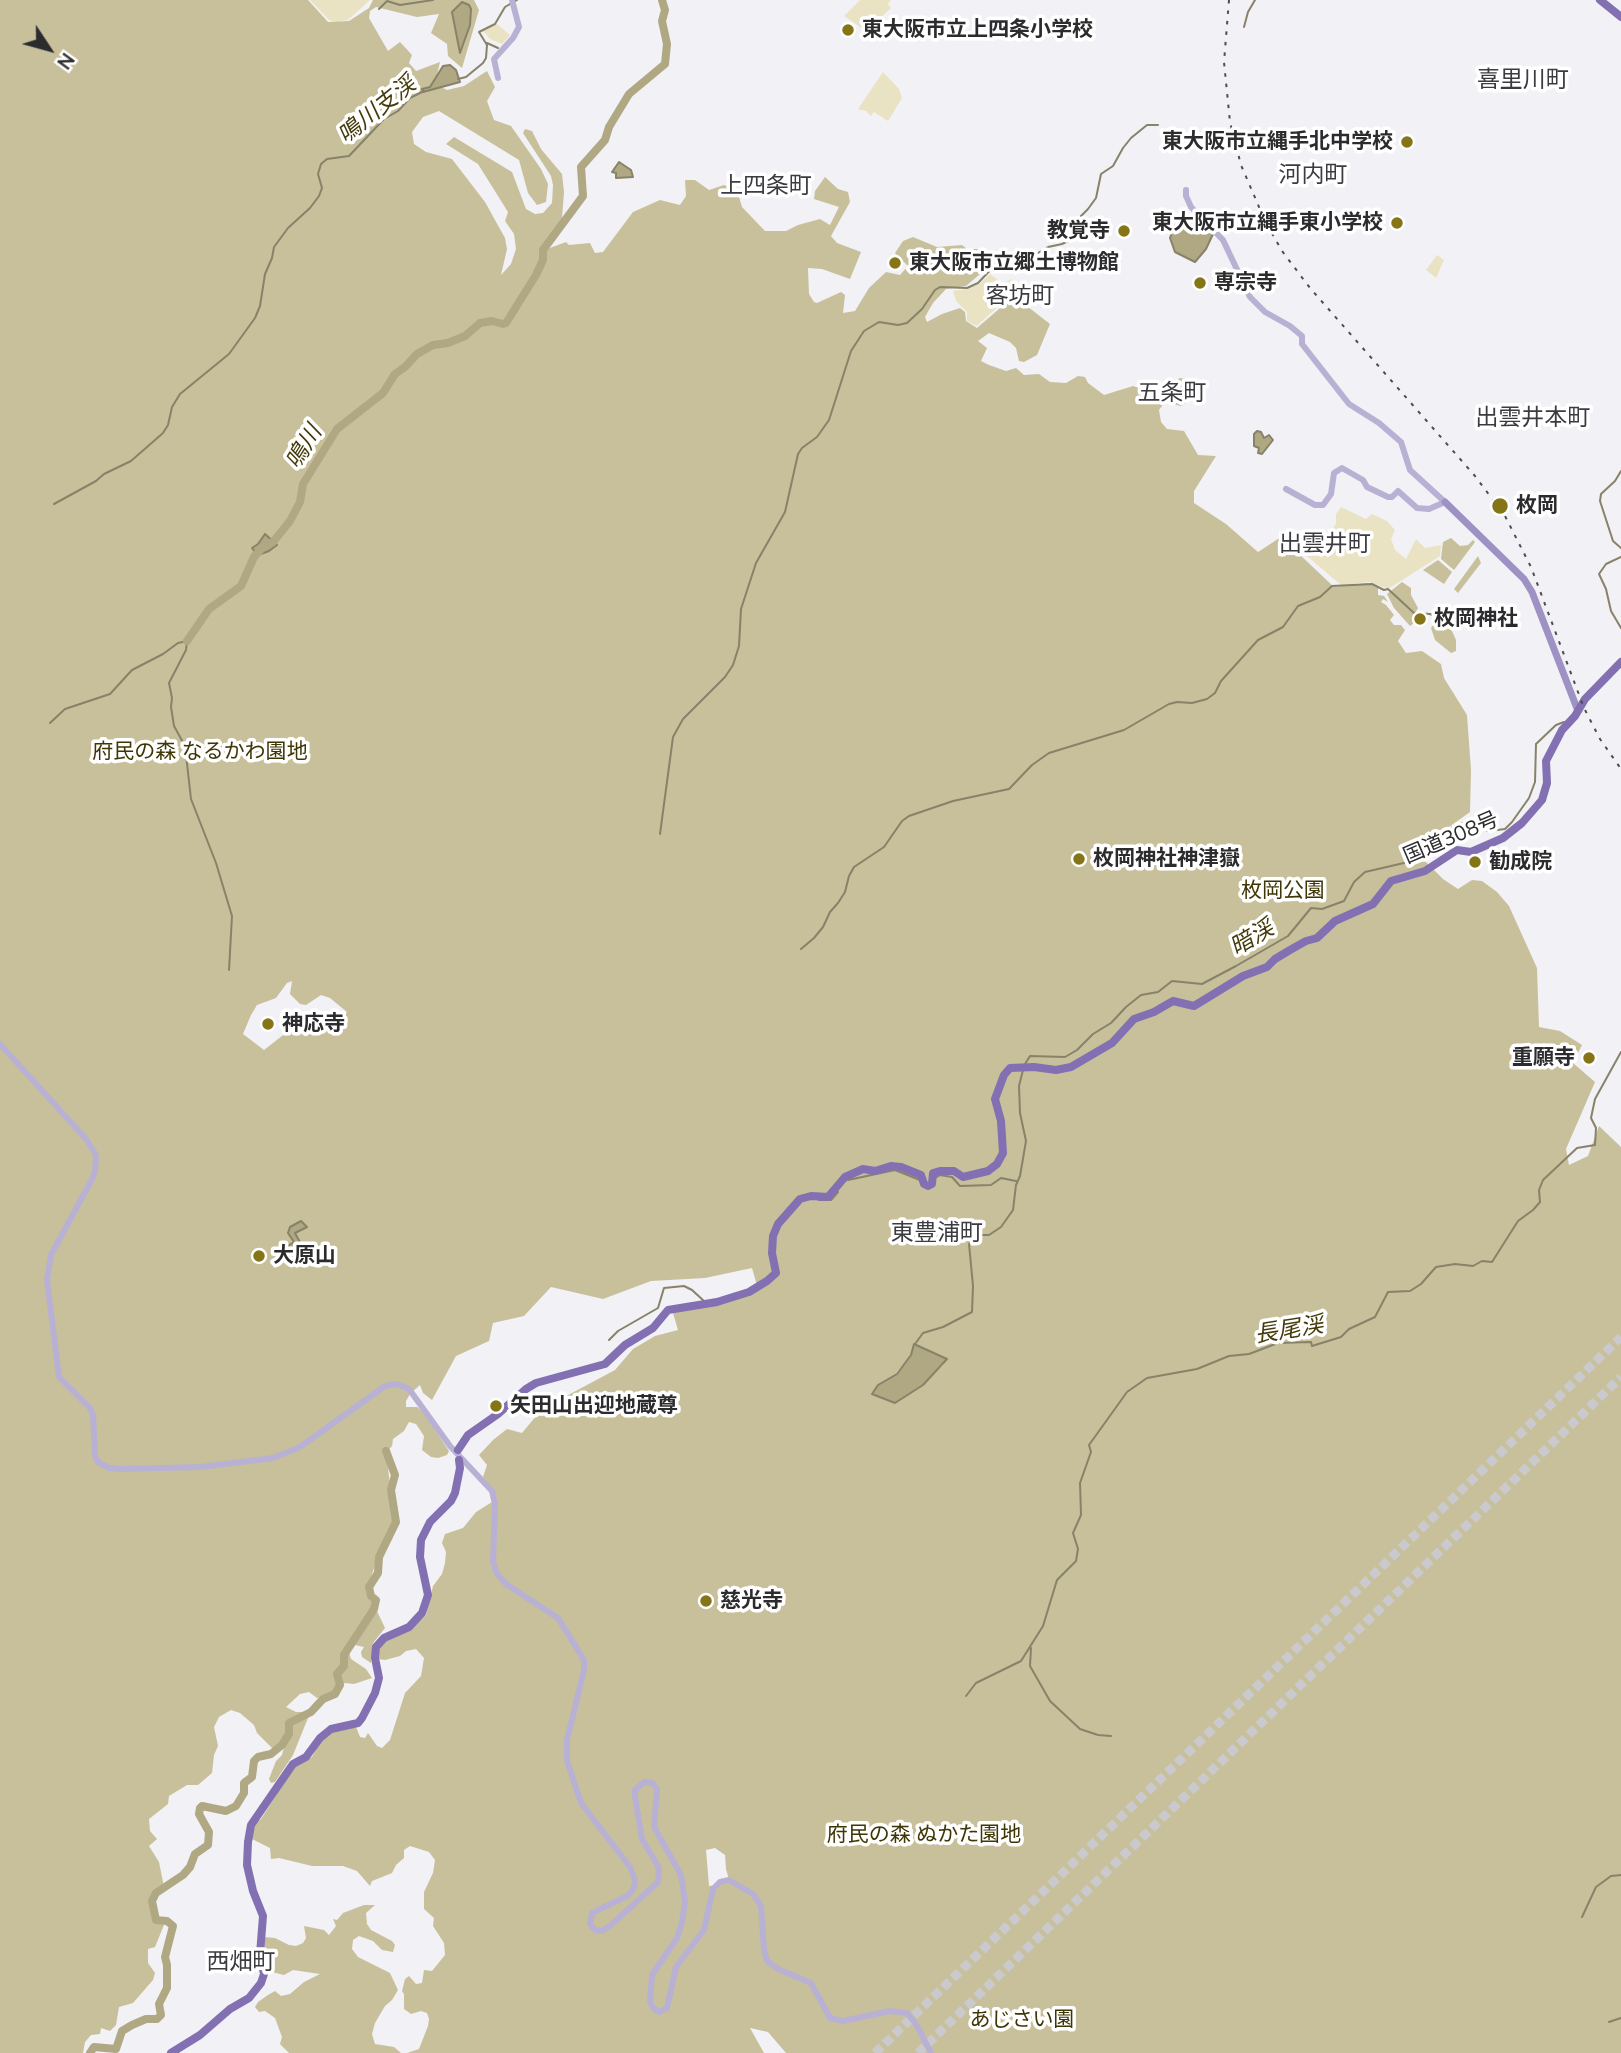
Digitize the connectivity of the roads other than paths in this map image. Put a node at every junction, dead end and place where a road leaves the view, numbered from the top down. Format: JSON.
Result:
{"nodes":[{"id":1,"x":512,"y":0,"type":"edge"},
{"id":2,"x":1600,"y":0,"type":"edge"},
{"id":3,"x":1621,"y":17,"type":"edge"},
{"id":4,"x":498,"y":78,"type":"dead end"},
{"id":5,"x":1186,"y":190,"type":"dead end"},
{"id":6,"x":1286,"y":489,"type":"dead end"},
{"id":7,"x":1445,"y":502,"type":"junction"},
{"id":8,"x":1621,"y":662,"type":"edge"},
{"id":9,"x":1578,"y":711,"type":"junction"},
{"id":10,"x":0,"y":1044,"type":"edge"},
{"id":11,"x":458,"y":1450,"type":"dead end"},
{"id":12,"x":459,"y":1460,"type":"dead end"},
{"id":13,"x":171,"y":2053,"type":"edge"},
{"id":14,"x":931,"y":2053,"type":"edge"}],
"edges":[{"from":1,"to":4,"type":"street"},
{"from":2,"to":3,"type":"highway"},
{"from":5,"to":7,"type":"street"},
{"from":6,"to":7,"type":"street"},
{"from":7,"to":9,"type":"main road"},
{"from":8,"to":9,"type":"highway","name":"国道308号"},
{"from":9,"to":11,"type":"highway","name":"国道308号"},
{"from":10,"to":14,"type":"street"},
{"from":12,"to":13,"type":"highway"}]}
